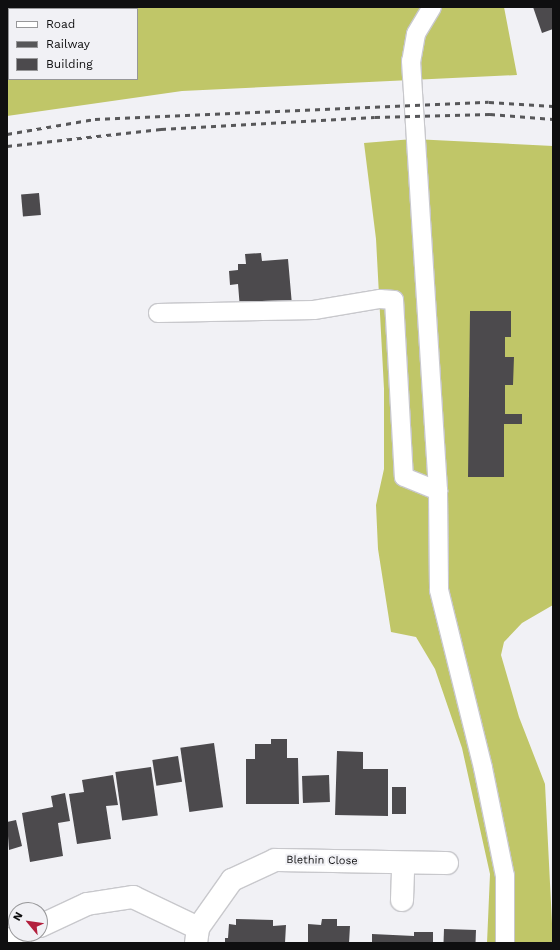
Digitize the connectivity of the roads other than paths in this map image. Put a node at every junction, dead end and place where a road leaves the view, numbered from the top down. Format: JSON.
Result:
{"nodes":[{"id":1,"x":432,"y":7,"type":"edge"},
{"id":2,"x":158,"y":313,"type":"dead end"},
{"id":3,"x":438,"y":491,"type":"junction"},
{"id":4,"x":403,"y":863,"type":"junction"},
{"id":5,"x":447,"y":863,"type":"dead end"},
{"id":6,"x":402,"y":900,"type":"dead end"},
{"id":7,"x":48,"y":922,"type":"edge"},
{"id":8,"x":197,"y":935,"type":"edge"},
{"id":9,"x":505,"y":943,"type":"edge"}],
"edges":[{"from":1,"to":3,"type":"lane"},
{"from":2,"to":3,"type":"lane"},
{"from":3,"to":9,"type":"lane"},
{"from":4,"to":5,"type":"street","name":"Blethin Close"},
{"from":4,"to":6,"type":"street"},
{"from":4,"to":8,"type":"street","name":"Blethin Close"},
{"from":7,"to":8,"type":"street","name":"Blethin Close"}]}
